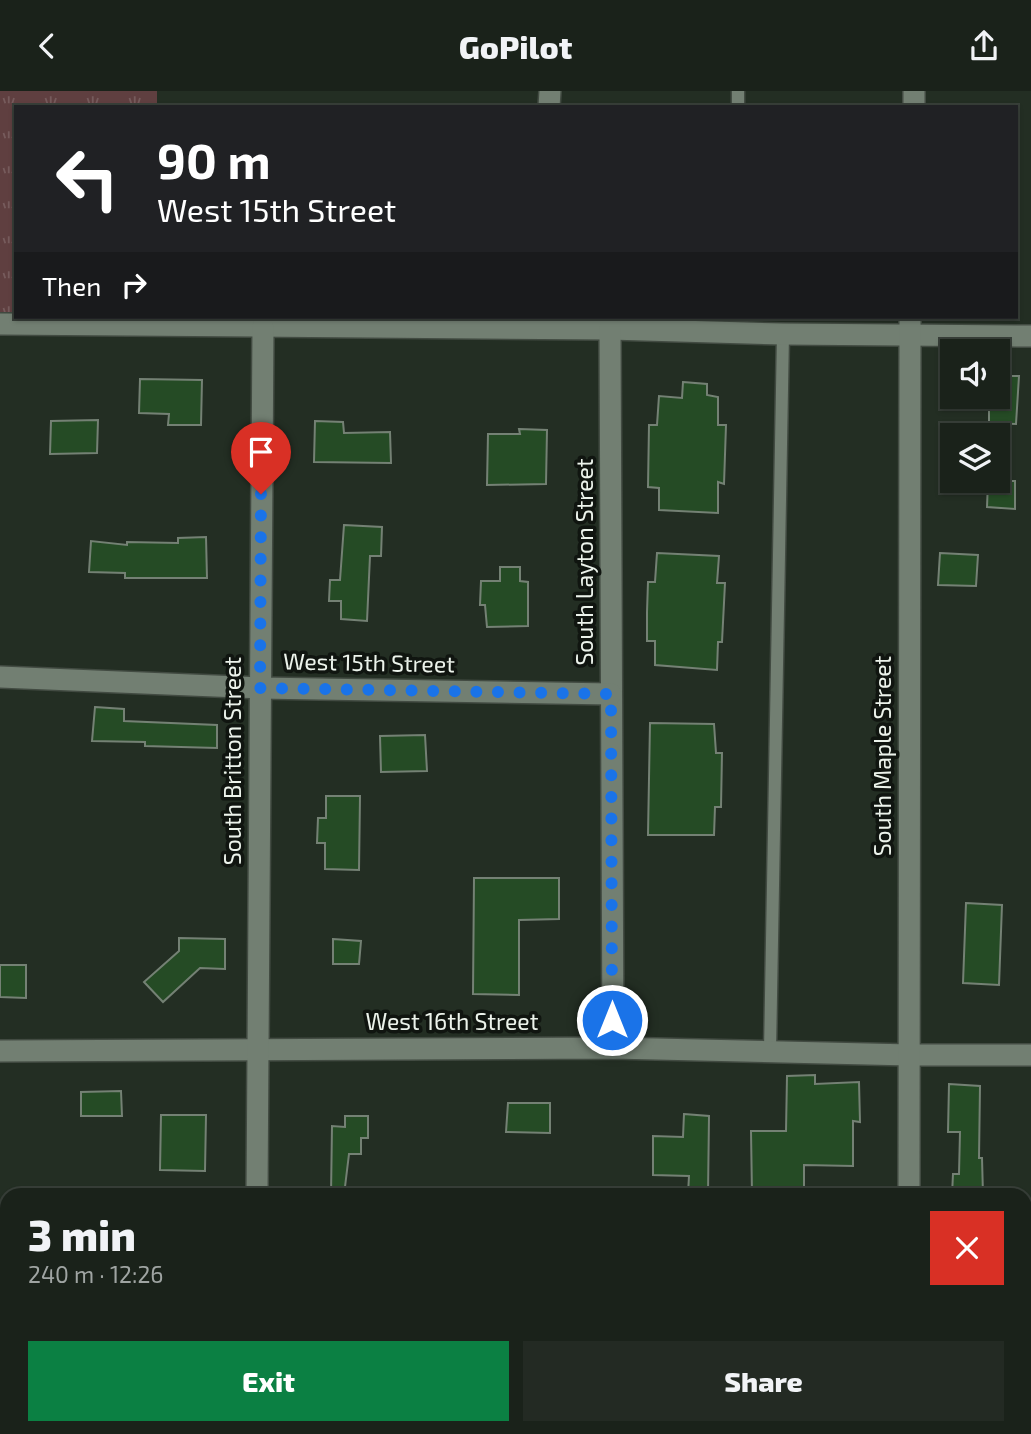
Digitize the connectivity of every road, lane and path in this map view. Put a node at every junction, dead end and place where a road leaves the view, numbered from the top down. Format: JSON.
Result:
{"nodes":[{"id":1,"x":545,"y":323,"type":"edge"},
{"id":2,"x":0,"y":324,"type":"edge"},
{"id":3,"x":733,"y":324,"type":"edge"},
{"id":4,"x":910,"y":326,"type":"edge"},
{"id":5,"x":262,"y":327,"type":"junction"},
{"id":6,"x":610,"y":329,"type":"junction"},
{"id":7,"x":783,"y":334,"type":"junction"},
{"id":8,"x":1031,"y":336,"type":"edge"},
{"id":9,"x":0,"y":677,"type":"edge"},
{"id":10,"x":260,"y":688,"type":"junction"},
{"id":11,"x":611,"y":694,"type":"junction"},
{"id":12,"x":612,"y":1048,"type":"junction"},
{"id":13,"x":258,"y":1050,"type":"junction"},
{"id":14,"x":0,"y":1051,"type":"edge"},
{"id":15,"x":770,"y":1051,"type":"junction"},
{"id":16,"x":910,"y":1055,"type":"junction"},
{"id":17,"x":1031,"y":1055,"type":"edge"},
{"id":18,"x":257,"y":1188,"type":"edge"},
{"id":19,"x":909,"y":1188,"type":"edge"}],
"edges":[{"from":1,"to":5,"type":"street"},
{"from":1,"to":6,"type":"street"},
{"from":2,"to":5,"type":"street"},
{"from":3,"to":6,"type":"street"},
{"from":3,"to":7,"type":"street"},
{"from":4,"to":7,"type":"street"},
{"from":4,"to":8,"type":"street"},
{"from":4,"to":16,"type":"street","name":"South Maple Street"},
{"from":5,"to":10,"type":"street","name":"South Britton Street"},
{"from":6,"to":11,"type":"street","name":"South Layton Street"},
{"from":7,"to":15,"type":"lane"},
{"from":9,"to":10,"type":"street","name":"West 15th Street"},
{"from":10,"to":11,"type":"street","name":"West 15th Street"},
{"from":10,"to":13,"type":"street","name":"South Britton Street"},
{"from":11,"to":12,"type":"street","name":"South Layton Street"},
{"from":12,"to":13,"type":"street","name":"West 16th Street"},
{"from":12,"to":15,"type":"street","name":"West 16th Street"},
{"from":13,"to":14,"type":"street","name":"West 16th Street"},
{"from":13,"to":18,"type":"street","name":"South Britton Street"},
{"from":15,"to":16,"type":"street","name":"West 16th Street"},
{"from":16,"to":17,"type":"street","name":"West 16th Street"},
{"from":16,"to":19,"type":"street","name":"South Maple Street"}]}
